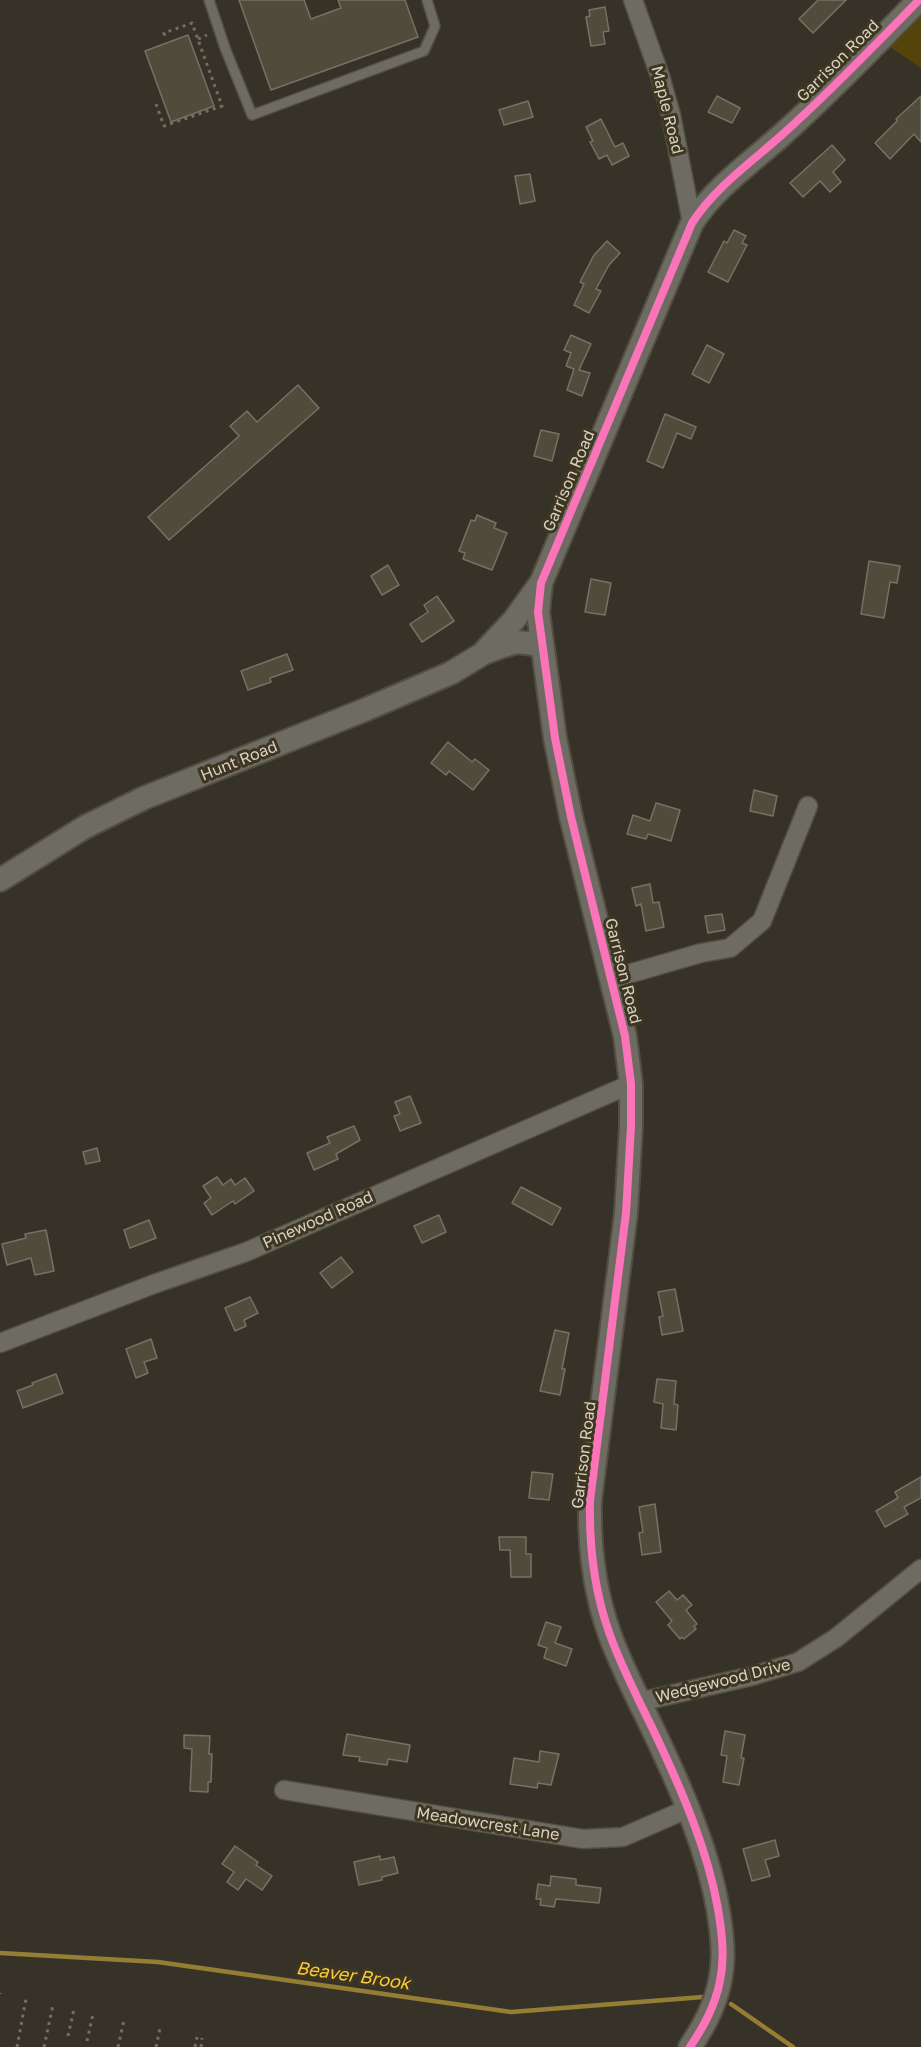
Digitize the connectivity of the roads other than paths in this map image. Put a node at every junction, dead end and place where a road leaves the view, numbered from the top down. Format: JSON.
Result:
{"nodes":[{"id":1,"x":209,"y":0,"type":"edge"},
{"id":2,"x":427,"y":0,"type":"edge"},
{"id":3,"x":633,"y":0,"type":"edge"},
{"id":4,"x":919,"y":0,"type":"edge"},
{"id":5,"x":692,"y":223,"type":"junction"},
{"id":6,"x":540,"y":583,"type":"junction"},
{"id":7,"x":542,"y":645,"type":"junction"},
{"id":8,"x":484,"y":653,"type":"junction"},
{"id":9,"x":808,"y":806,"type":"dead end"},
{"id":10,"x":0,"y":880,"type":"edge"},
{"id":11,"x":611,"y":979,"type":"junction"},
{"id":12,"x":631,"y":1084,"type":"junction"},
{"id":13,"x":0,"y":1343,"type":"edge"},
{"id":14,"x":921,"y":1569,"type":"edge"},
{"id":15,"x":639,"y":1702,"type":"junction"},
{"id":16,"x":284,"y":1790,"type":"dead end"},
{"id":17,"x":687,"y":1809,"type":"junction"},
{"id":18,"x":690,"y":2047,"type":"edge"}],
"edges":[{"from":1,"to":2,"type":"lane"},
{"from":3,"to":5,"type":"street","name":"Maple Road"},
{"from":4,"to":5,"type":"street","name":"Garrison Road"},
{"from":5,"to":6,"type":"street","name":"Garrison Road"},
{"from":6,"to":7,"type":"street","name":"Garrison Road"},
{"from":6,"to":8,"type":"street","name":"Hunt Road"},
{"from":7,"to":8,"type":"street","name":"Hunt Road"},
{"from":7,"to":11,"type":"street","name":"Garrison Road"},
{"from":8,"to":10,"type":"street","name":"Hunt Road"},
{"from":9,"to":11,"type":"street"},
{"from":11,"to":12,"type":"street","name":"Garrison Road"},
{"from":12,"to":13,"type":"street","name":"Pinewood Road"},
{"from":12,"to":15,"type":"street","name":"Garrison Road"},
{"from":14,"to":15,"type":"street","name":"Wedgewood Drive"},
{"from":15,"to":17,"type":"street","name":"Garrison Road"},
{"from":16,"to":17,"type":"street","name":"Meadowcrest Lane"},
{"from":17,"to":18,"type":"street","name":"Garrison Road"}]}
